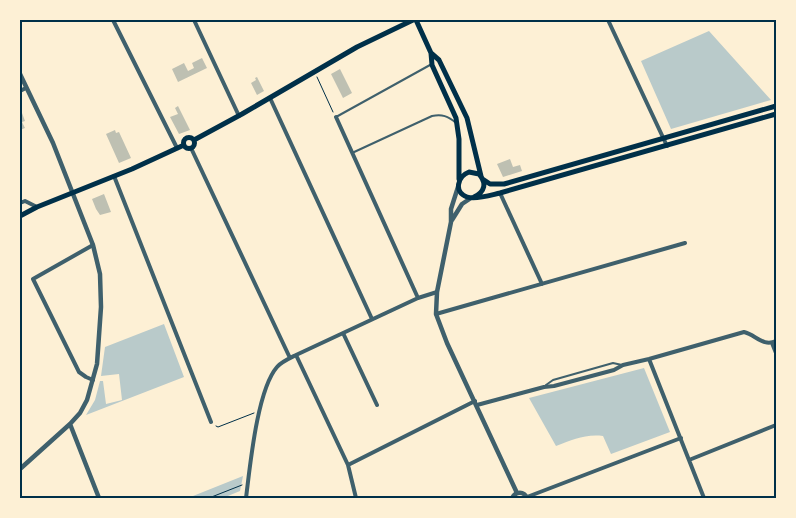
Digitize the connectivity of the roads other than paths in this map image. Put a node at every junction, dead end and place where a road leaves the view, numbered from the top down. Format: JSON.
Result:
{"nodes":[{"id":1,"x":113,"y":20,"type":"edge"},
{"id":2,"x":194,"y":20,"type":"edge"},
{"id":3,"x":414,"y":20,"type":"edge"},
{"id":4,"x":608,"y":20,"type":"edge"},
{"id":5,"x":431,"y":53,"type":"junction"},
{"id":6,"x":432,"y":64,"type":"junction"},
{"id":7,"x":20,"y":74,"type":"edge"},
{"id":8,"x":26,"y":88,"type":"junction"},
{"id":9,"x":20,"y":91,"type":"edge"},
{"id":10,"x":270,"y":98,"type":"junction"},
{"id":11,"x":776,"y":106,"type":"edge"},
{"id":12,"x":776,"y":114,"type":"edge"},
{"id":13,"x":239,"y":116,"type":"junction"},
{"id":14,"x":336,"y":117,"type":"joint"},
{"id":15,"x":457,"y":125,"type":"junction"},
{"id":16,"x":664,"y":138,"type":"junction"},
{"id":17,"x":194,"y":140,"type":"junction"},
{"id":18,"x":184,"y":145,"type":"junction"},
{"id":19,"x":668,"y":146,"type":"junction"},
{"id":20,"x":177,"y":148,"type":"junction"},
{"id":21,"x":191,"y":148,"type":"junction"},
{"id":22,"x":352,"y":153,"type":"junction"},
{"id":23,"x":114,"y":176,"type":"junction"},
{"id":24,"x":482,"y":178,"type":"junction"},
{"id":25,"x":458,"y":183,"type":"junction"},
{"id":26,"x":73,"y":192,"type":"junction"},
{"id":27,"x":500,"y":193,"type":"junction"},
{"id":28,"x":473,"y":197,"type":"junction"},
{"id":29,"x":20,"y":203,"type":"edge"},
{"id":30,"x":37,"y":207,"type":"junction"},
{"id":31,"x":20,"y":216,"type":"edge"},
{"id":32,"x":451,"y":222,"type":"junction"},
{"id":33,"x":685,"y":243,"type":"dead end"},
{"id":34,"x":92,"y":245,"type":"junction"},
{"id":35,"x":542,"y":284,"type":"junction"},
{"id":36,"x":437,"y":292,"type":"junction"},
{"id":37,"x":418,"y":298,"type":"junction"},
{"id":38,"x":436,"y":314,"type":"junction"},
{"id":39,"x":372,"y":320,"type":"junction"},
{"id":40,"x":343,"y":333,"type":"junction"},
{"id":41,"x":774,"y":342,"type":"edge"},
{"id":42,"x":776,"y":353,"type":"edge"},
{"id":43,"x":296,"y":355,"type":"junction"},
{"id":44,"x":290,"y":358,"type":"junction"},
{"id":45,"x":650,"y":359,"type":"junction"},
{"id":46,"x":93,"y":380,"type":"junction"},
{"id":47,"x":476,"y":403,"type":"junction"},
{"id":48,"x":377,"y":405,"type":"dead end"},
{"id":49,"x":211,"y":422,"type":"road end"},
{"id":50,"x":70,"y":424,"type":"junction"},
{"id":51,"x":776,"y":425,"type":"edge"},
{"id":52,"x":681,"y":438,"type":"junction"},
{"id":53,"x":689,"y":460,"type":"junction"},
{"id":54,"x":348,"y":465,"type":"junction"},
{"id":55,"x":20,"y":469,"type":"edge"},
{"id":56,"x":517,"y":493,"type":"junction"},
{"id":57,"x":527,"y":497,"type":"edge"},
{"id":58,"x":98,"y":498,"type":"edge"},
{"id":59,"x":246,"y":498,"type":"edge"},
{"id":60,"x":356,"y":498,"type":"edge"},
{"id":61,"x":512,"y":498,"type":"edge"},
{"id":62,"x":704,"y":498,"type":"edge"}],
"edges":[{"from":1,"to":20,"type":"street"},
{"from":2,"to":13,"type":"street"},
{"from":3,"to":5,"type":"main road"},
{"from":3,"to":10,"type":"main road"},
{"from":4,"to":16,"type":"street"},
{"from":5,"to":6,"type":"main road"},
{"from":5,"to":24,"type":"main road"},
{"from":6,"to":14,"type":"lane"},
{"from":6,"to":15,"type":"main road"},
{"from":7,"to":8,"type":"street"},
{"from":8,"to":9,"type":"street"},
{"from":8,"to":26,"type":"street"},
{"from":10,"to":13,"type":"main road"},
{"from":10,"to":39,"type":"street"},
{"from":11,"to":16,"type":"main road"},
{"from":12,"to":19,"type":"main road"},
{"from":13,"to":17,"type":"main road"},
{"from":14,"to":22,"type":"street"},
{"from":15,"to":22,"type":"lane"},
{"from":15,"to":25,"type":"main road"},
{"from":16,"to":19,"type":"street"},
{"from":16,"to":24,"type":"main road"},
{"from":17,"to":18,"type":"main road"},
{"from":17,"to":21,"type":"main road"},
{"from":18,"to":20,"type":"main road"},
{"from":18,"to":21,"type":"main road"},
{"from":19,"to":27,"type":"main road"},
{"from":20,"to":23,"type":"main road"},
{"from":21,"to":44,"type":"street"},
{"from":22,"to":37,"type":"street"},
{"from":23,"to":26,"type":"main road"},
{"from":23,"to":49,"type":"street"},
{"from":24,"to":25,"type":"main road"},
{"from":24,"to":28,"type":"main road"},
{"from":25,"to":28,"type":"main road"},
{"from":25,"to":32,"type":"street"},
{"from":26,"to":30,"type":"main road"},
{"from":26,"to":34,"type":"street"},
{"from":27,"to":28,"type":"main road"},
{"from":27,"to":35,"type":"street"},
{"from":28,"to":32,"type":"street"},
{"from":29,"to":30,"type":"street"},
{"from":30,"to":31,"type":"main road"},
{"from":32,"to":36,"type":"street"},
{"from":33,"to":35,"type":"street"},
{"from":34,"to":46,"type":"street"},
{"from":34,"to":46,"type":"street"},
{"from":35,"to":38,"type":"street"},
{"from":36,"to":37,"type":"street"},
{"from":36,"to":38,"type":"street"},
{"from":37,"to":39,"type":"street"},
{"from":38,"to":47,"type":"street"},
{"from":39,"to":40,"type":"street"},
{"from":40,"to":43,"type":"street"},
{"from":40,"to":48,"type":"street"},
{"from":41,"to":42,"type":"street"},
{"from":41,"to":45,"type":"street"},
{"from":43,"to":44,"type":"street"},
{"from":43,"to":54,"type":"street"},
{"from":44,"to":59,"type":"street"},
{"from":45,"to":47,"type":"street"},
{"from":45,"to":52,"type":"street"},
{"from":46,"to":50,"type":"street"},
{"from":47,"to":54,"type":"street"},
{"from":47,"to":56,"type":"street"},
{"from":50,"to":55,"type":"street"},
{"from":50,"to":58,"type":"street"},
{"from":51,"to":53,"type":"street"},
{"from":52,"to":53,"type":"street"},
{"from":52,"to":57,"type":"street"},
{"from":53,"to":62,"type":"street"},
{"from":54,"to":60,"type":"street"},
{"from":56,"to":57,"type":"street"},
{"from":56,"to":61,"type":"street"}]}
